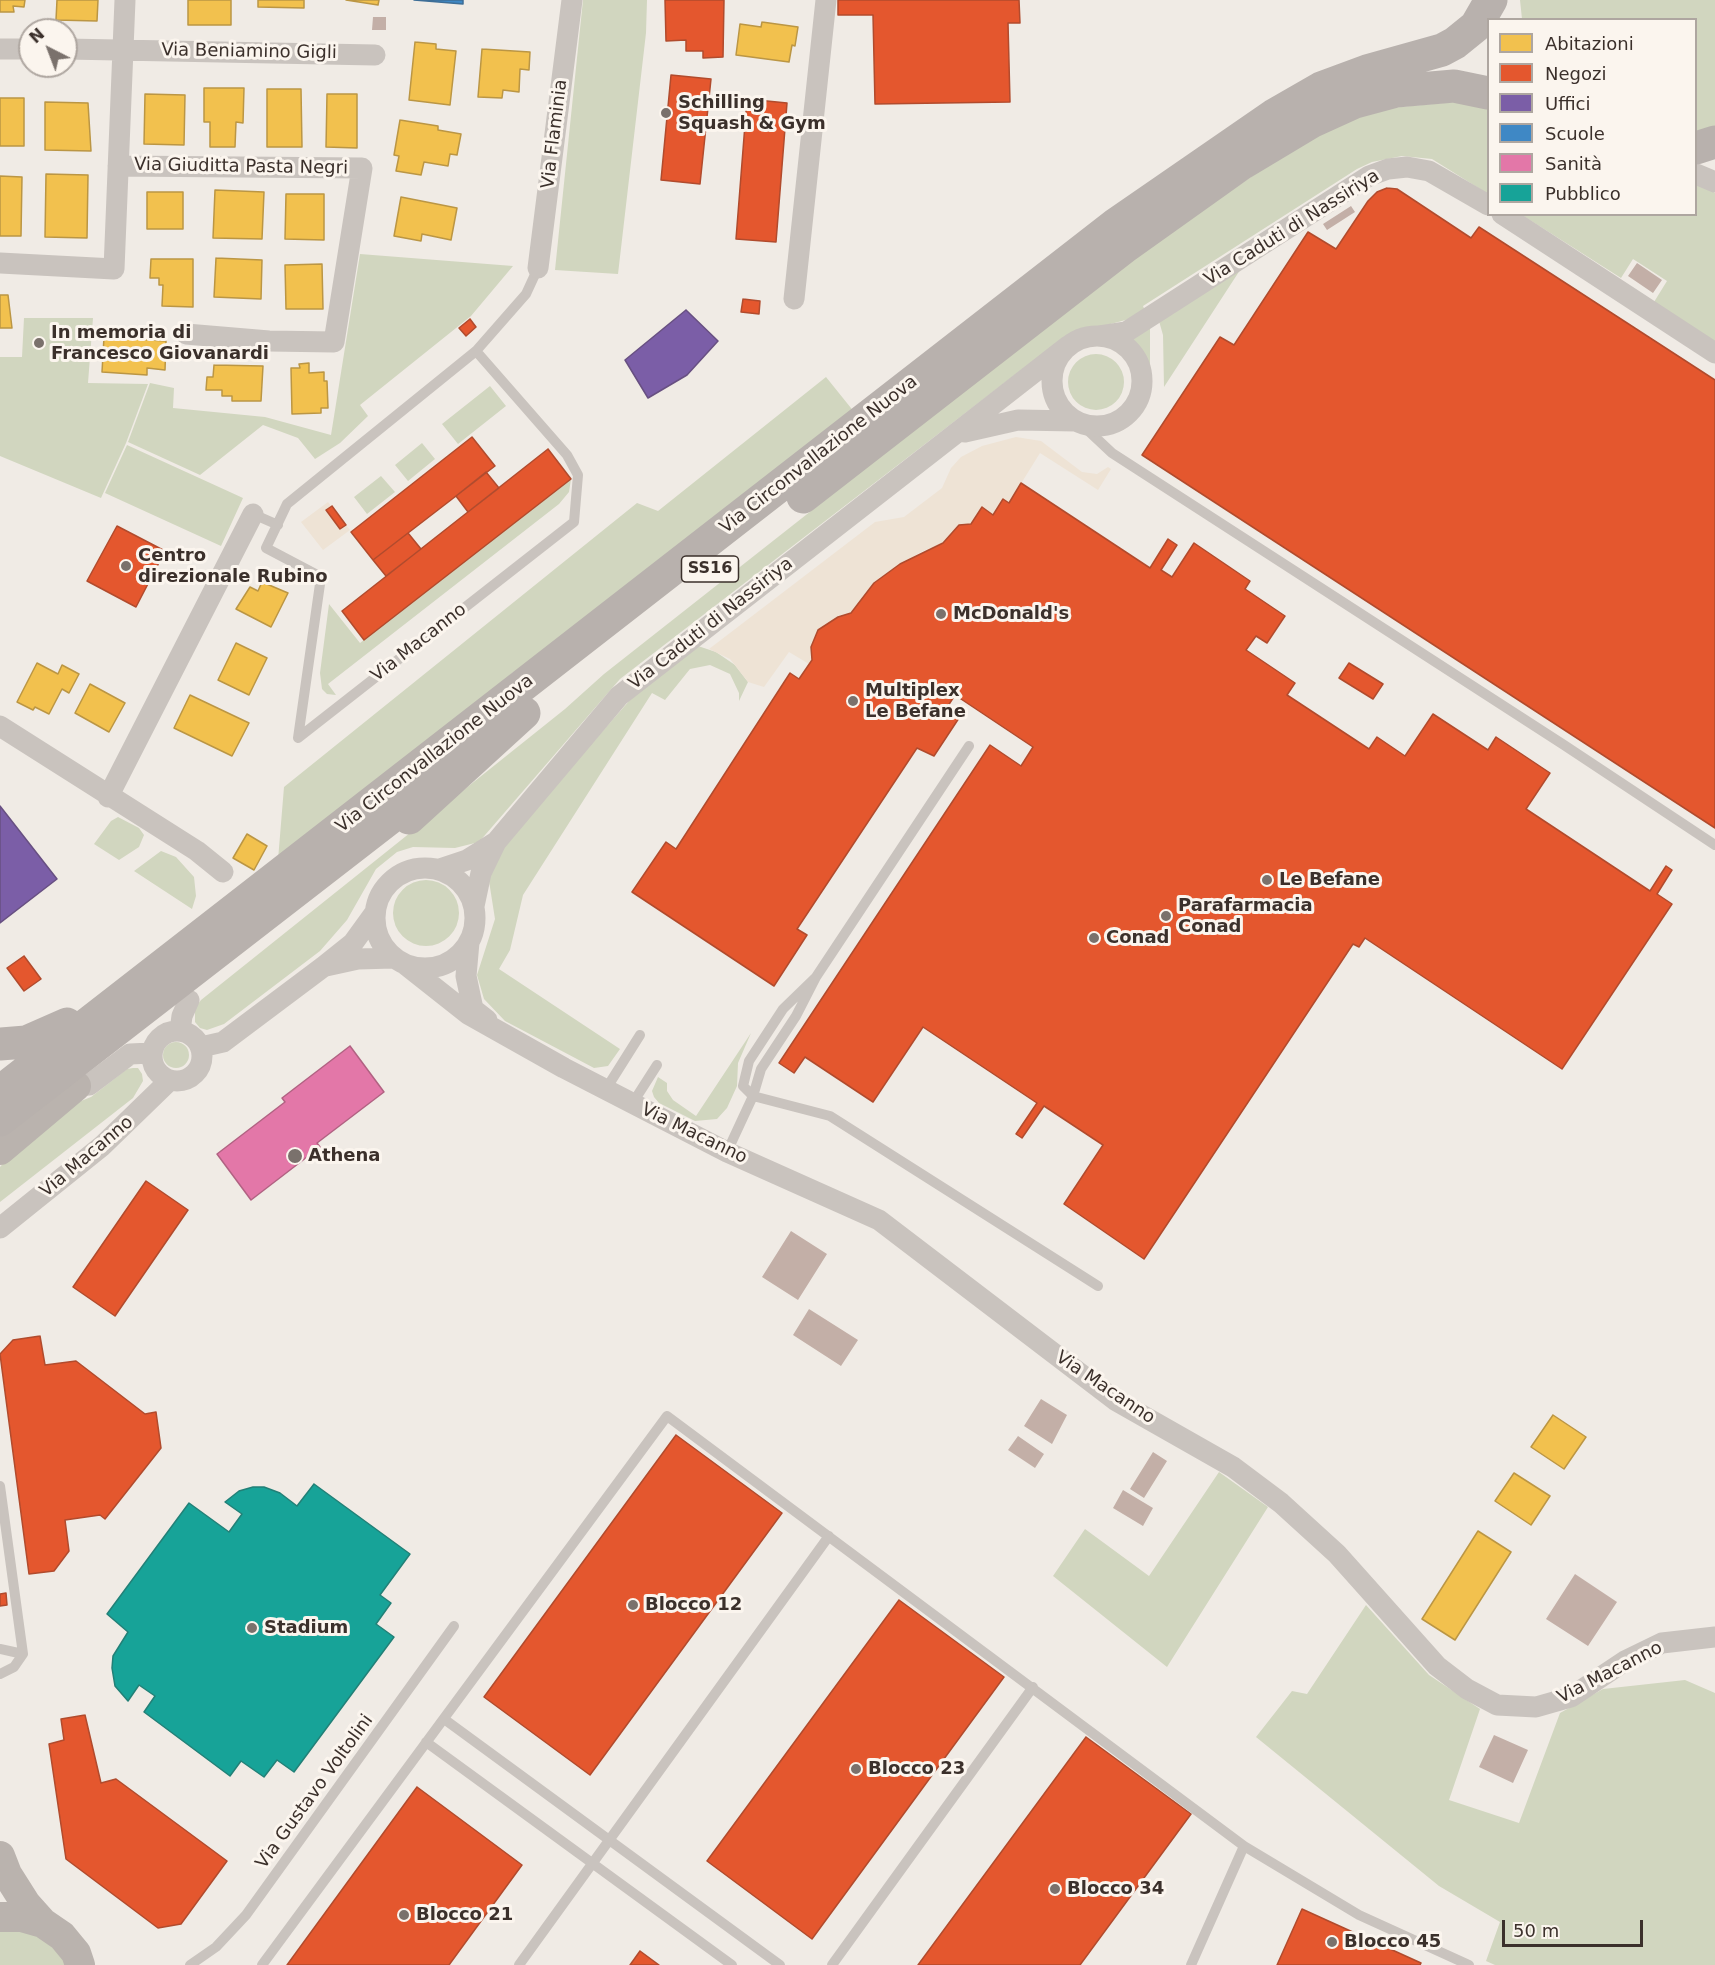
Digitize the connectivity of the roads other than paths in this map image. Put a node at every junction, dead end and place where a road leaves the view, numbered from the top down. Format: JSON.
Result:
{"nodes":[{"id":1,"x":124,"y":0,"type":"edge"},
{"id":2,"x":572,"y":0,"type":"edge"},
{"id":3,"x":826,"y":0,"type":"edge"},
{"id":4,"x":1491,"y":0,"type":"edge"},
{"id":5,"x":1507,"y":0,"type":"edge"},
{"id":6,"x":1509,"y":18,"type":"edge"},
{"id":7,"x":0,"y":49,"type":"edge"},
{"id":8,"x":18,"y":49,"type":"edge"},
{"id":9,"x":78,"y":49,"type":"edge"},
{"id":10,"x":122,"y":50,"type":"junction"},
{"id":11,"x":375,"y":55,"type":"dead end"},
{"id":12,"x":1487,"y":93,"type":"edge"},
{"id":13,"x":1715,"y":142,"type":"edge"},
{"id":14,"x":1697,"y":147,"type":"edge"},
{"id":15,"x":118,"y":166,"type":"junction"},
{"id":16,"x":1697,"y":175,"type":"edge"},
{"id":17,"x":1715,"y":182,"type":"edge"},
{"id":18,"x":1487,"y":205,"type":"edge"},
{"id":19,"x":1505,"y":216,"type":"edge"},
{"id":20,"x":0,"y":263,"type":"edge"},
{"id":21,"x":538,"y":268,"type":"joint"},
{"id":22,"x":794,"y":299,"type":"dead end"},
{"id":23,"x":186,"y":334,"type":"dead end"},
{"id":24,"x":1100,"y":336,"type":"junction"},
{"id":25,"x":1068,"y":346,"type":"junction"},
{"id":26,"x":476,"y":351,"type":"junction"},
{"id":27,"x":1715,"y":353,"type":"edge"},
{"id":28,"x":1078,"y":422,"type":"junction"},
{"id":29,"x":956,"y":435,"type":"junction"},
{"id":30,"x":253,"y":514,"type":"joint"},
{"id":31,"x":278,"y":525,"type":"junction"},
{"id":32,"x":524,"y":713,"type":"junction"},
{"id":33,"x":0,"y":726,"type":"edge"},
{"id":34,"x":969,"y":746,"type":"dead end"},
{"id":35,"x":108,"y":797,"type":"junction"},
{"id":36,"x":496,"y":842,"type":"junction"},
{"id":37,"x":1715,"y":845,"type":"edge"},
{"id":38,"x":440,"y":869,"type":"junction"},
{"id":39,"x":223,"y":872,"type":"dead end"},
{"id":40,"x":474,"y":906,"type":"junction"},
{"id":41,"x":374,"y":914,"type":"junction"},
{"id":42,"x":470,"y":942,"type":"junction"},
{"id":43,"x":400,"y":962,"type":"junction"},
{"id":44,"x":323,"y":967,"type":"junction"},
{"id":45,"x":123,"y":996,"type":"junction"},
{"id":46,"x":189,"y":1000,"type":"junction"},
{"id":47,"x":499,"y":1029,"type":"junction"},
{"id":48,"x":180,"y":1031,"type":"junction"},
{"id":49,"x":640,"y":1035,"type":"dead end"},
{"id":50,"x":0,"y":1044,"type":"edge"},
{"id":51,"x":201,"y":1047,"type":"junction"},
{"id":52,"x":151,"y":1053,"type":"junction"},
{"id":53,"x":657,"y":1065,"type":"dead end"},
{"id":54,"x":169,"y":1081,"type":"junction"},
{"id":55,"x":76,"y":1086,"type":"junction"},
{"id":56,"x":606,"y":1089,"type":"junction"},
{"id":57,"x":0,"y":1092,"type":"edge"},
{"id":58,"x":753,"y":1096,"type":"junction"},
{"id":59,"x":632,"y":1104,"type":"junction"},
{"id":60,"x":0,"y":1120,"type":"edge"},
{"id":61,"x":0,"y":1150,"type":"edge"},
{"id":62,"x":727,"y":1152,"type":"junction"},
{"id":63,"x":0,"y":1228,"type":"edge"},
{"id":64,"x":1098,"y":1286,"type":"dead end"},
{"id":65,"x":0,"y":1486,"type":"edge"},
{"id":66,"x":829,"y":1536,"type":"junction"},
{"id":67,"x":454,"y":1626,"type":"dead end"},
{"id":68,"x":1715,"y":1637,"type":"edge"},
{"id":69,"x":0,"y":1649,"type":"edge"},
{"id":70,"x":23,"y":1654,"type":"junction"},
{"id":71,"x":0,"y":1674,"type":"edge"},
{"id":72,"x":1033,"y":1687,"type":"junction"},
{"id":73,"x":444,"y":1719,"type":"junction"},
{"id":74,"x":426,"y":1742,"type":"junction"},
{"id":75,"x":609,"y":1840,"type":"junction"},
{"id":76,"x":1245,"y":1846,"type":"junction"},
{"id":77,"x":0,"y":1856,"type":"edge"},
{"id":78,"x":592,"y":1863,"type":"junction"},
{"id":79,"x":0,"y":1917,"type":"edge"},
{"id":80,"x":43,"y":1923,"type":"junction"},
{"id":81,"x":82,"y":1960,"type":"edge"},
{"id":82,"x":1456,"y":1962,"type":"edge"},
{"id":83,"x":190,"y":1965,"type":"edge"},
{"id":84,"x":262,"y":1965,"type":"edge"},
{"id":85,"x":519,"y":1965,"type":"edge"},
{"id":86,"x":732,"y":1965,"type":"edge"},
{"id":87,"x":780,"y":1965,"type":"edge"},
{"id":88,"x":832,"y":1965,"type":"edge"},
{"id":89,"x":1191,"y":1965,"type":"edge"},
{"id":90,"x":1470,"y":1965,"type":"edge"}],
"edges":[{"from":1,"to":10,"type":"street"},
{"from":2,"to":21,"type":"street","name":"Via Flaminia"},
{"from":3,"to":22,"type":"street"},
{"from":4,"to":45,"type":"main road","name":"Via Circonvallazione Nuova","number":"SS16"},
{"from":5,"to":6,"type":"main road"},
{"from":7,"to":8,"type":"street"},
{"from":9,"to":10,"type":"street","name":"Via Beniamino Gigli"},
{"from":10,"to":11,"type":"street","name":"Via Beniamino Gigli"},
{"from":10,"to":15,"type":"street"},
{"from":12,"to":32,"type":"main road","name":"Via Circonvallazione Nuova","number":"SS16"},
{"from":13,"to":14,"type":"main road"},
{"from":15,"to":20,"type":"street"},
{"from":15,"to":23,"type":"street","name":"Via Giuditta Pasta Negri"},
{"from":16,"to":17,"type":"street"},
{"from":18,"to":24,"type":"street","name":"Via Caduti di Nassiriya"},
{"from":19,"to":27,"type":"street"},
{"from":21,"to":26,"type":"lane","name":"Via Macanno"},
{"from":24,"to":25,"type":"street","name":"Via Caduti di Nassiriya"},
{"from":24,"to":28,"type":"street","name":"Via Caduti di Nassiriya"},
{"from":25,"to":28,"type":"street"},
{"from":25,"to":29,"type":"street","name":"Via Caduti di Nassiriya"},
{"from":26,"to":31,"type":"lane","name":"Via Macanno"},
{"from":26,"to":31,"type":"lane","name":"Via Macanno"},
{"from":28,"to":29,"type":"street","name":"Via Caduti di Nassiriya"},
{"from":28,"to":37,"type":"lane"},
{"from":29,"to":36,"type":"street","name":"Via Caduti di Nassiriya"},
{"from":30,"to":31,"type":"lane"},
{"from":30,"to":35,"type":"street"},
{"from":32,"to":46,"type":"main road"},
{"from":32,"to":60,"type":"main road","name":"Via Circonvallazione Nuova","number":"SS16"},
{"from":33,"to":35,"type":"street"},
{"from":34,"to":58,"type":"lane"},
{"from":35,"to":39,"type":"street"},
{"from":36,"to":38,"type":"street","name":"Via Caduti di Nassiriya"},
{"from":36,"to":40,"type":"street","name":"Via Caduti di Nassiriya"},
{"from":38,"to":40,"type":"street"},
{"from":38,"to":41,"type":"street"},
{"from":40,"to":42,"type":"street","name":"Via Macanno"},
{"from":41,"to":43,"type":"street","name":"Via Macanno"},
{"from":41,"to":44,"type":"street"},
{"from":42,"to":43,"type":"street"},
{"from":42,"to":47,"type":"street","name":"Via Macanno"},
{"from":43,"to":44,"type":"street"},
{"from":43,"to":47,"type":"street","name":"Via Macanno"},
{"from":44,"to":51,"type":"street"},
{"from":45,"to":50,"type":"main road"},
{"from":45,"to":57,"type":"main road","name":"Via Circonvallazione Nuova","number":"SS16"},
{"from":46,"to":48,"type":"street"},
{"from":46,"to":55,"type":"main road"},
{"from":47,"to":56,"type":"street","name":"Via Macanno"},
{"from":48,"to":51,"type":"street"},
{"from":48,"to":52,"type":"street"},
{"from":49,"to":56,"type":"lane"},
{"from":51,"to":54,"type":"street","name":"Via Macanno"},
{"from":52,"to":54,"type":"street"},
{"from":52,"to":55,"type":"street"},
{"from":53,"to":59,"type":"lane"},
{"from":54,"to":63,"type":"street","name":"Via Macanno"},
{"from":55,"to":61,"type":"street"},
{"from":56,"to":59,"type":"street","name":"Via Macanno"},
{"from":58,"to":62,"type":"lane"},
{"from":58,"to":64,"type":"lane"},
{"from":59,"to":62,"type":"street","name":"Via Macanno"},
{"from":62,"to":68,"type":"street","name":"Via Macanno"},
{"from":65,"to":70,"type":"lane"},
{"from":66,"to":72,"type":"lane"},
{"from":66,"to":73,"type":"lane"},
{"from":66,"to":75,"type":"lane"},
{"from":67,"to":83,"type":"lane","name":"Via Gustavo Voltolini"},
{"from":69,"to":70,"type":"lane"},
{"from":70,"to":71,"type":"lane"},
{"from":72,"to":76,"type":"lane"},
{"from":72,"to":88,"type":"lane"},
{"from":73,"to":74,"type":"lane"},
{"from":73,"to":75,"type":"lane"},
{"from":74,"to":78,"type":"lane"},
{"from":74,"to":84,"type":"lane"},
{"from":75,"to":78,"type":"lane"},
{"from":75,"to":87,"type":"lane"},
{"from":76,"to":82,"type":"lane"},
{"from":76,"to":89,"type":"lane"},
{"from":77,"to":80,"type":"street"},
{"from":78,"to":85,"type":"lane"},
{"from":78,"to":86,"type":"lane"},
{"from":79,"to":80,"type":"street"},
{"from":80,"to":81,"type":"street"},
{"from":82,"to":90,"type":"lane"}]}
